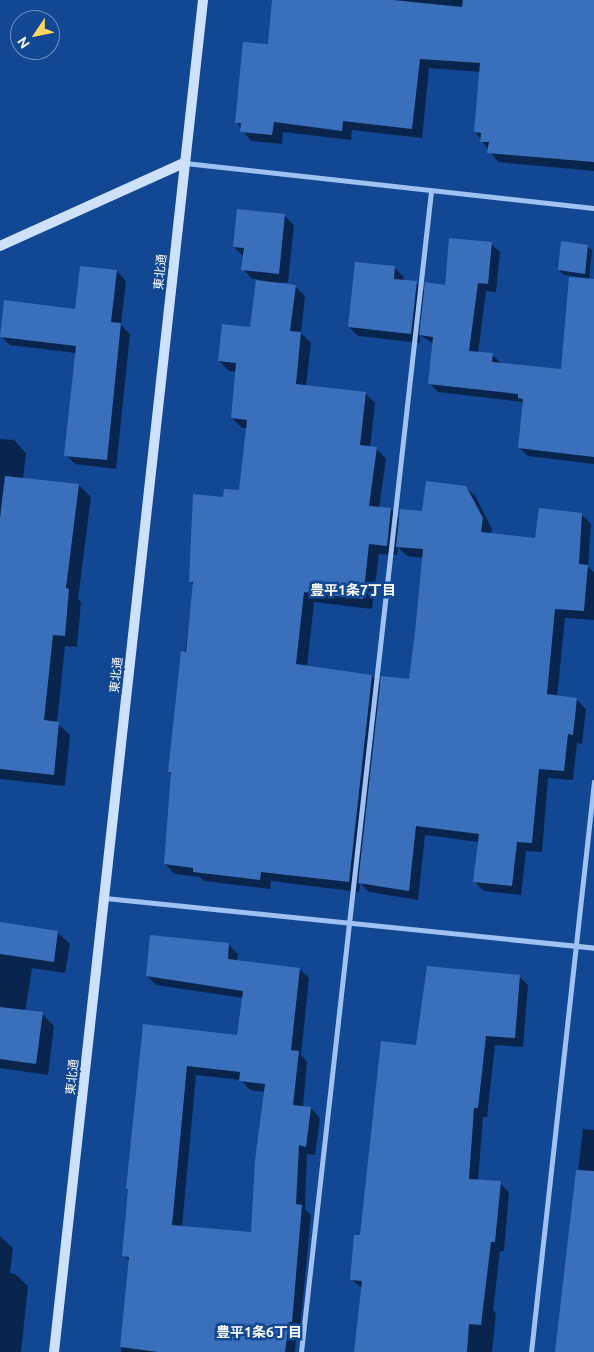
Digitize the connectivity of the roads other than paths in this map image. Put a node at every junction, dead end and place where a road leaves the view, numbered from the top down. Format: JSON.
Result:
{"nodes":[{"id":1,"x":203,"y":0,"type":"edge"},
{"id":2,"x":184,"y":163,"type":"junction"},
{"id":3,"x":431,"y":192,"type":"junction"},
{"id":4,"x":594,"y":208,"type":"edge"},
{"id":5,"x":0,"y":246,"type":"edge"},
{"id":6,"x":594,"y":781,"type":"edge"},
{"id":7,"x":105,"y":898,"type":"junction"},
{"id":8,"x":351,"y":922,"type":"junction"},
{"id":9,"x":576,"y":946,"type":"junction"},
{"id":10,"x":594,"y":948,"type":"edge"},
{"id":11,"x":54,"y":1352,"type":"edge"},
{"id":12,"x":301,"y":1352,"type":"edge"},
{"id":13,"x":531,"y":1352,"type":"edge"}],
"edges":[{"from":1,"to":2,"type":"street","name":"東北通"},
{"from":2,"to":3,"type":"street"},
{"from":2,"to":5,"type":"street"},
{"from":2,"to":7,"type":"street","name":"東北通"},
{"from":3,"to":4,"type":"street"},
{"from":3,"to":8,"type":"street"},
{"from":6,"to":9,"type":"street"},
{"from":7,"to":8,"type":"street"},
{"from":7,"to":11,"type":"street","name":"東北通"},
{"from":8,"to":9,"type":"street"},
{"from":8,"to":12,"type":"street"},
{"from":9,"to":10,"type":"street"},
{"from":9,"to":13,"type":"street"}]}
